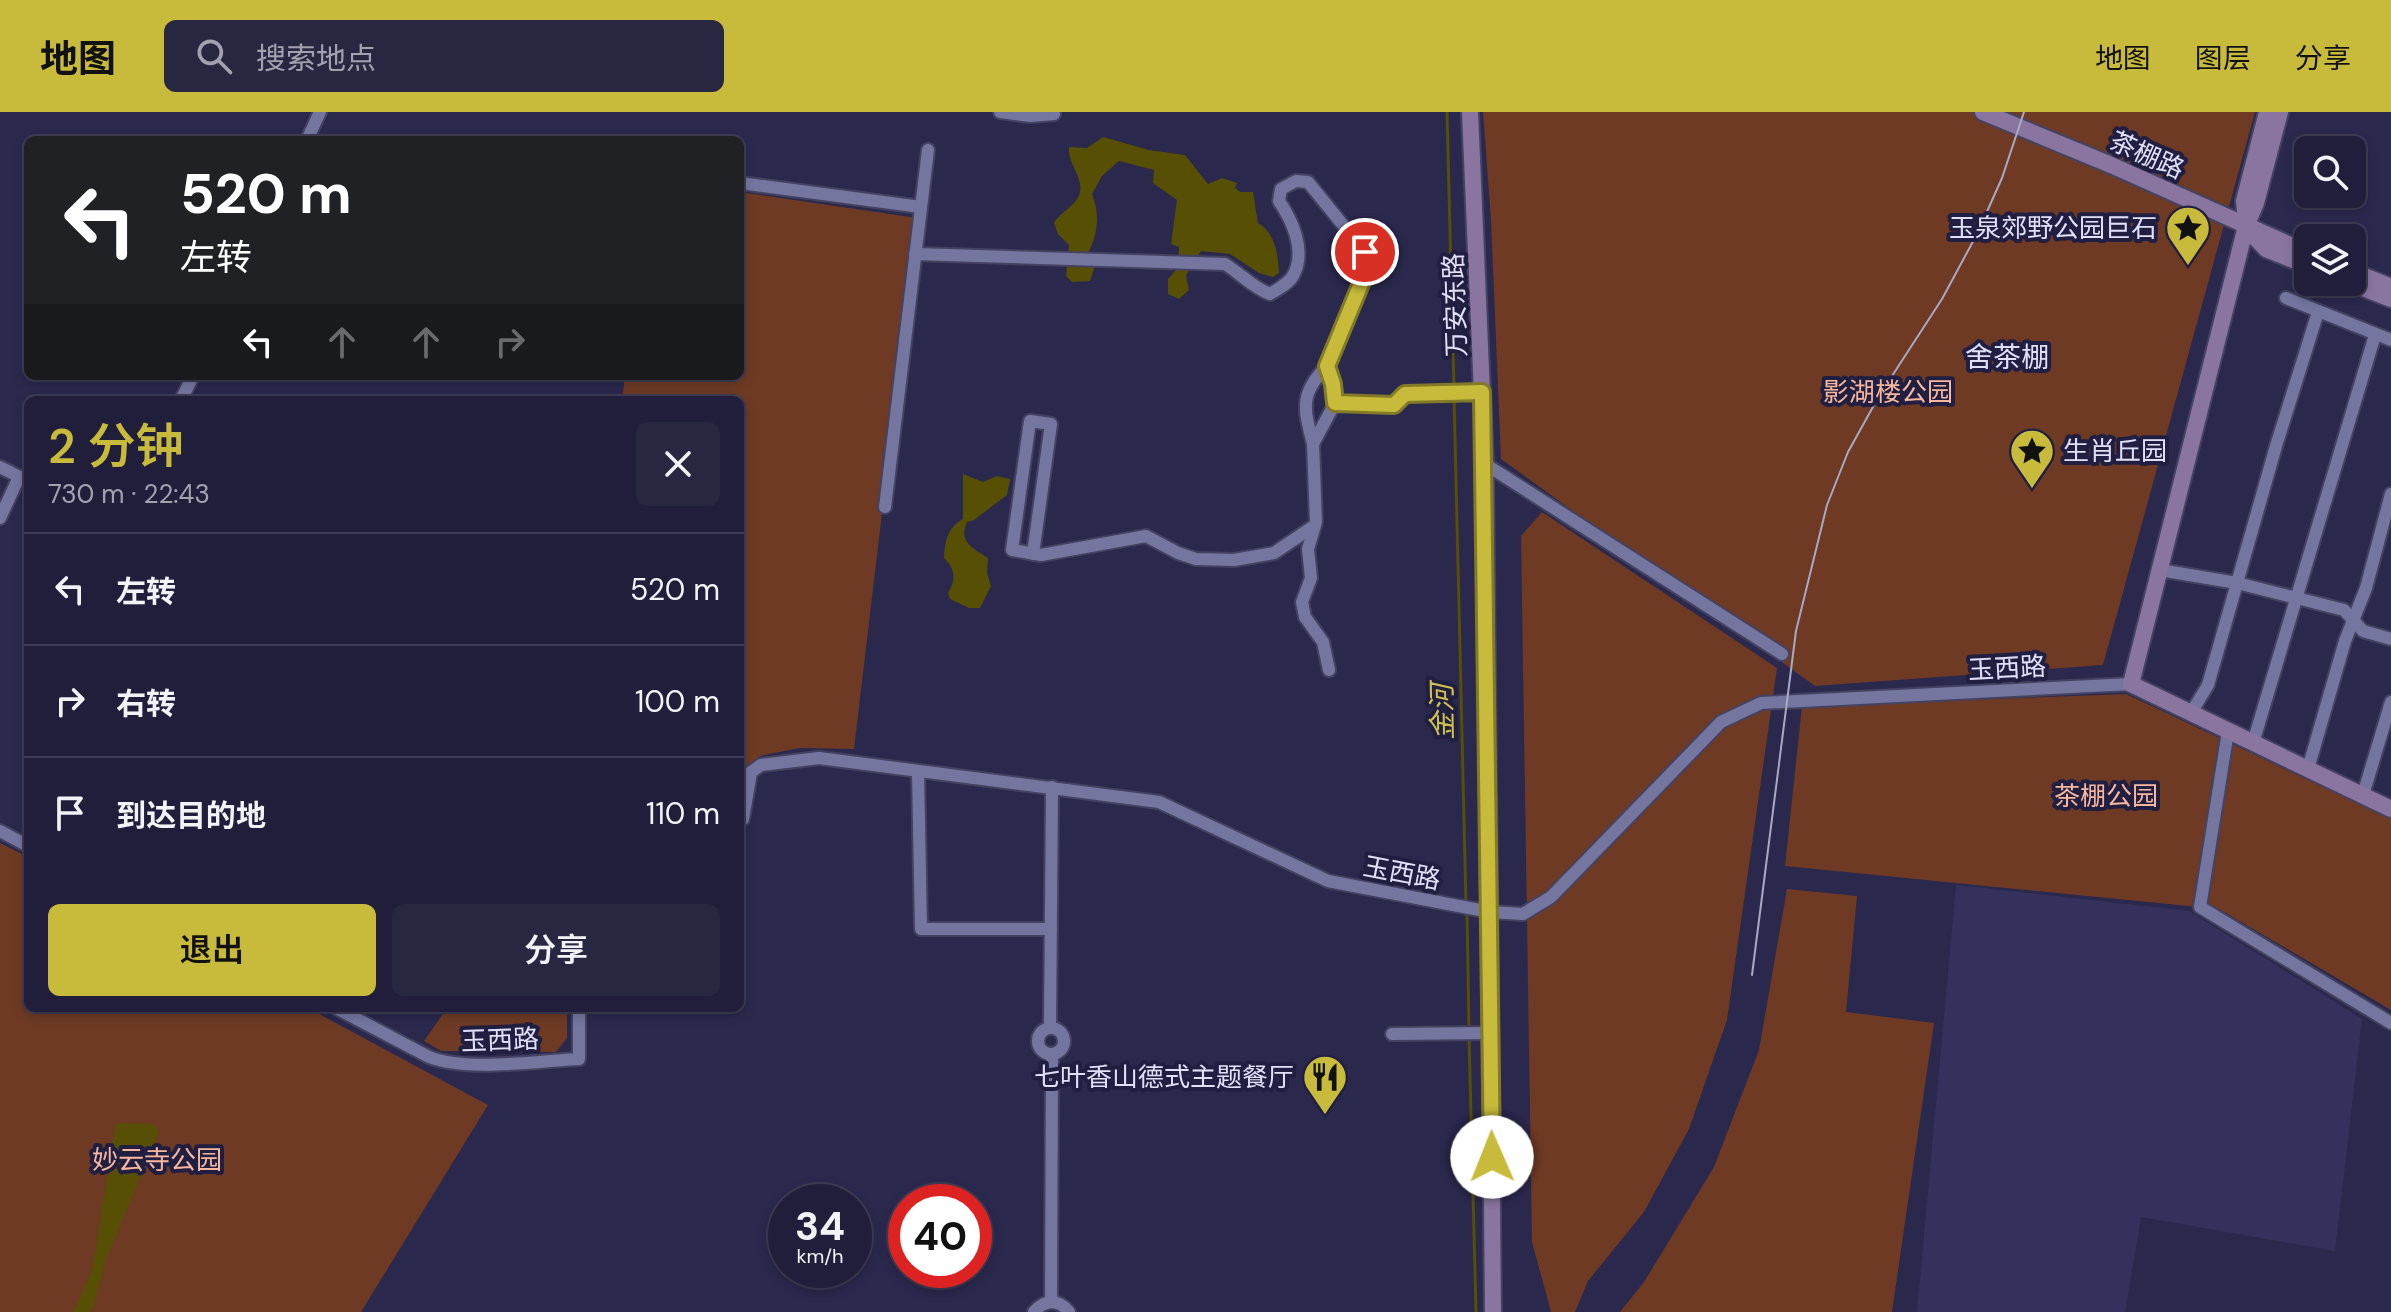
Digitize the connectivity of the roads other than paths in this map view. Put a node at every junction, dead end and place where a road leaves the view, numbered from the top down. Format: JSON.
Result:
{"nodes":[{"id":1,"x":320,"y":112,"type":"edge"},
{"id":2,"x":1000,"y":112,"type":"edge"},
{"id":3,"x":1470,"y":112,"type":"edge"},
{"id":4,"x":1983,"y":112,"type":"edge"},
{"id":5,"x":2267,"y":112,"type":"edge"},
{"id":6,"x":2280,"y":112,"type":"edge"},
{"id":7,"x":1054,"y":114,"type":"dead end"},
{"id":8,"x":309,"y":136,"type":"edge"},
{"id":9,"x":928,"y":150,"type":"dead end"},
{"id":10,"x":744,"y":184,"type":"edge"},
{"id":11,"x":921,"y":207,"type":"junction"},
{"id":12,"x":2246,"y":226,"type":"junction"},
{"id":13,"x":2294,"y":247,"type":"edge"},
{"id":14,"x":915,"y":254,"type":"junction"},
{"id":15,"x":2294,"y":260,"type":"edge"},
{"id":16,"x":2366,"y":277,"type":"edge"},
{"id":17,"x":2391,"y":287,"type":"edge"},
{"id":18,"x":2366,"y":289,"type":"edge"},
{"id":19,"x":2286,"y":298,"type":"dead end"},
{"id":20,"x":2391,"y":299,"type":"edge"},
{"id":21,"x":2318,"y":312,"type":"junction"},
{"id":22,"x":2375,"y":335,"type":"junction"},
{"id":23,"x":2391,"y":340,"type":"edge"},
{"id":24,"x":1327,"y":366,"type":"junction"},
{"id":25,"x":1482,"y":392,"type":"junction"},
{"id":26,"x":1335,"y":403,"type":"junction"},
{"id":27,"x":1313,"y":444,"type":"junction"},
{"id":28,"x":1485,"y":464,"type":"junction"},
{"id":29,"x":0,"y":467,"type":"edge"},
{"id":30,"x":24,"y":479,"type":"edge"},
{"id":31,"x":2391,"y":494,"type":"edge"},
{"id":32,"x":885,"y":507,"type":"dead end"},
{"id":33,"x":0,"y":518,"type":"edge"},
{"id":34,"x":1314,"y":526,"type":"junction"},
{"id":35,"x":1033,"y":554,"type":"junction"},
{"id":36,"x":2160,"y":570,"type":"junction"},
{"id":37,"x":2237,"y":583,"type":"junction"},
{"id":38,"x":2296,"y":598,"type":"junction"},
{"id":39,"x":2354,"y":621,"type":"junction"},
{"id":40,"x":2391,"y":639,"type":"edge"},
{"id":41,"x":1782,"y":654,"type":"dead end"},
{"id":42,"x":1329,"y":670,"type":"dead end"},
{"id":43,"x":2131,"y":684,"type":"junction"},
{"id":44,"x":2391,"y":702,"type":"edge"},
{"id":45,"x":2191,"y":713,"type":"junction"},
{"id":46,"x":2228,"y":731,"type":"junction"},
{"id":47,"x":2253,"y":743,"type":"junction"},
{"id":48,"x":2308,"y":769,"type":"junction"},
{"id":49,"x":918,"y":771,"type":"junction"},
{"id":50,"x":1052,"y":787,"type":"junction"},
{"id":51,"x":2363,"y":795,"type":"junction"},
{"id":52,"x":2391,"y":809,"type":"edge"},
{"id":53,"x":744,"y":813,"type":"edge"},
{"id":54,"x":0,"y":831,"type":"edge"},
{"id":55,"x":24,"y":844,"type":"edge"},
{"id":56,"x":1483,"y":911,"type":"junction"},
{"id":57,"x":1051,"y":929,"type":"junction"},
{"id":58,"x":344,"y":1012,"type":"edge"},
{"id":59,"x":579,"y":1012,"type":"edge"},
{"id":60,"x":2391,"y":1023,"type":"edge"},
{"id":61,"x":1476,"y":1033,"type":"junction"},
{"id":62,"x":1392,"y":1034,"type":"dead end"},
{"id":63,"x":1051,"y":1301,"type":"junction"},
{"id":64,"x":1034,"y":1312,"type":"edge"},
{"id":65,"x":1069,"y":1312,"type":"edge"},
{"id":66,"x":1493,"y":1312,"type":"edge"}],
"edges":[{"from":1,"to":8,"type":"street"},
{"from":2,"to":7,"type":"street"},
{"from":3,"to":25,"type":"street","name":"万安东路"},
{"from":4,"to":12,"type":"street","name":"茶棚路"},
{"from":5,"to":12,"type":"street"},
{"from":6,"to":12,"type":"street"},
{"from":9,"to":11,"type":"street"},
{"from":10,"to":11,"type":"street"},
{"from":11,"to":14,"type":"street"},
{"from":12,"to":13,"type":"street","name":"茶棚路"},
{"from":12,"to":15,"type":"street","name":"茶棚路"},
{"from":12,"to":36,"type":"street"},
{"from":14,"to":24,"type":"street"},
{"from":14,"to":32,"type":"street"},
{"from":16,"to":17,"type":"street"},
{"from":18,"to":20,"type":"street"},
{"from":19,"to":21,"type":"street"},
{"from":21,"to":22,"type":"street"},
{"from":21,"to":37,"type":"street"},
{"from":22,"to":23,"type":"street"},
{"from":22,"to":38,"type":"street"},
{"from":24,"to":26,"type":"street"},
{"from":24,"to":27,"type":"street"},
{"from":25,"to":26,"type":"street"},
{"from":25,"to":28,"type":"street","name":"万安东路"},
{"from":26,"to":27,"type":"street"},
{"from":27,"to":34,"type":"street"},
{"from":28,"to":41,"type":"street"},
{"from":28,"to":56,"type":"street","name":"万安东路"},
{"from":29,"to":30,"type":"street"},
{"from":30,"to":33,"type":"street"},
{"from":31,"to":39,"type":"street"},
{"from":34,"to":35,"type":"street"},
{"from":34,"to":42,"type":"street"},
{"from":35,"to":35,"type":"street"},
{"from":36,"to":37,"type":"street"},
{"from":36,"to":43,"type":"street"},
{"from":37,"to":38,"type":"street"},
{"from":37,"to":45,"type":"street"},
{"from":38,"to":39,"type":"street"},
{"from":38,"to":47,"type":"street"},
{"from":39,"to":40,"type":"street"},
{"from":39,"to":48,"type":"street"},
{"from":43,"to":45,"type":"street"},
{"from":43,"to":56,"type":"street","name":"玉西路"},
{"from":44,"to":51,"type":"street"},
{"from":45,"to":46,"type":"street"},
{"from":46,"to":47,"type":"street"},
{"from":46,"to":60,"type":"street"},
{"from":47,"to":48,"type":"street"},
{"from":48,"to":51,"type":"street"},
{"from":49,"to":50,"type":"street","name":"玉西路"},
{"from":49,"to":53,"type":"street","name":"玉西路"},
{"from":49,"to":57,"type":"street"},
{"from":50,"to":56,"type":"street","name":"玉西路"},
{"from":50,"to":57,"type":"street"},
{"from":51,"to":52,"type":"street"},
{"from":54,"to":55,"type":"street"},
{"from":56,"to":61,"type":"street","name":"万安东路"},
{"from":57,"to":63,"type":"street"},
{"from":58,"to":59,"type":"street","name":"玉西路"},
{"from":61,"to":62,"type":"street"},
{"from":61,"to":66,"type":"street","name":"万安东路"},
{"from":63,"to":64,"type":"street"},
{"from":63,"to":65,"type":"street"}]}
